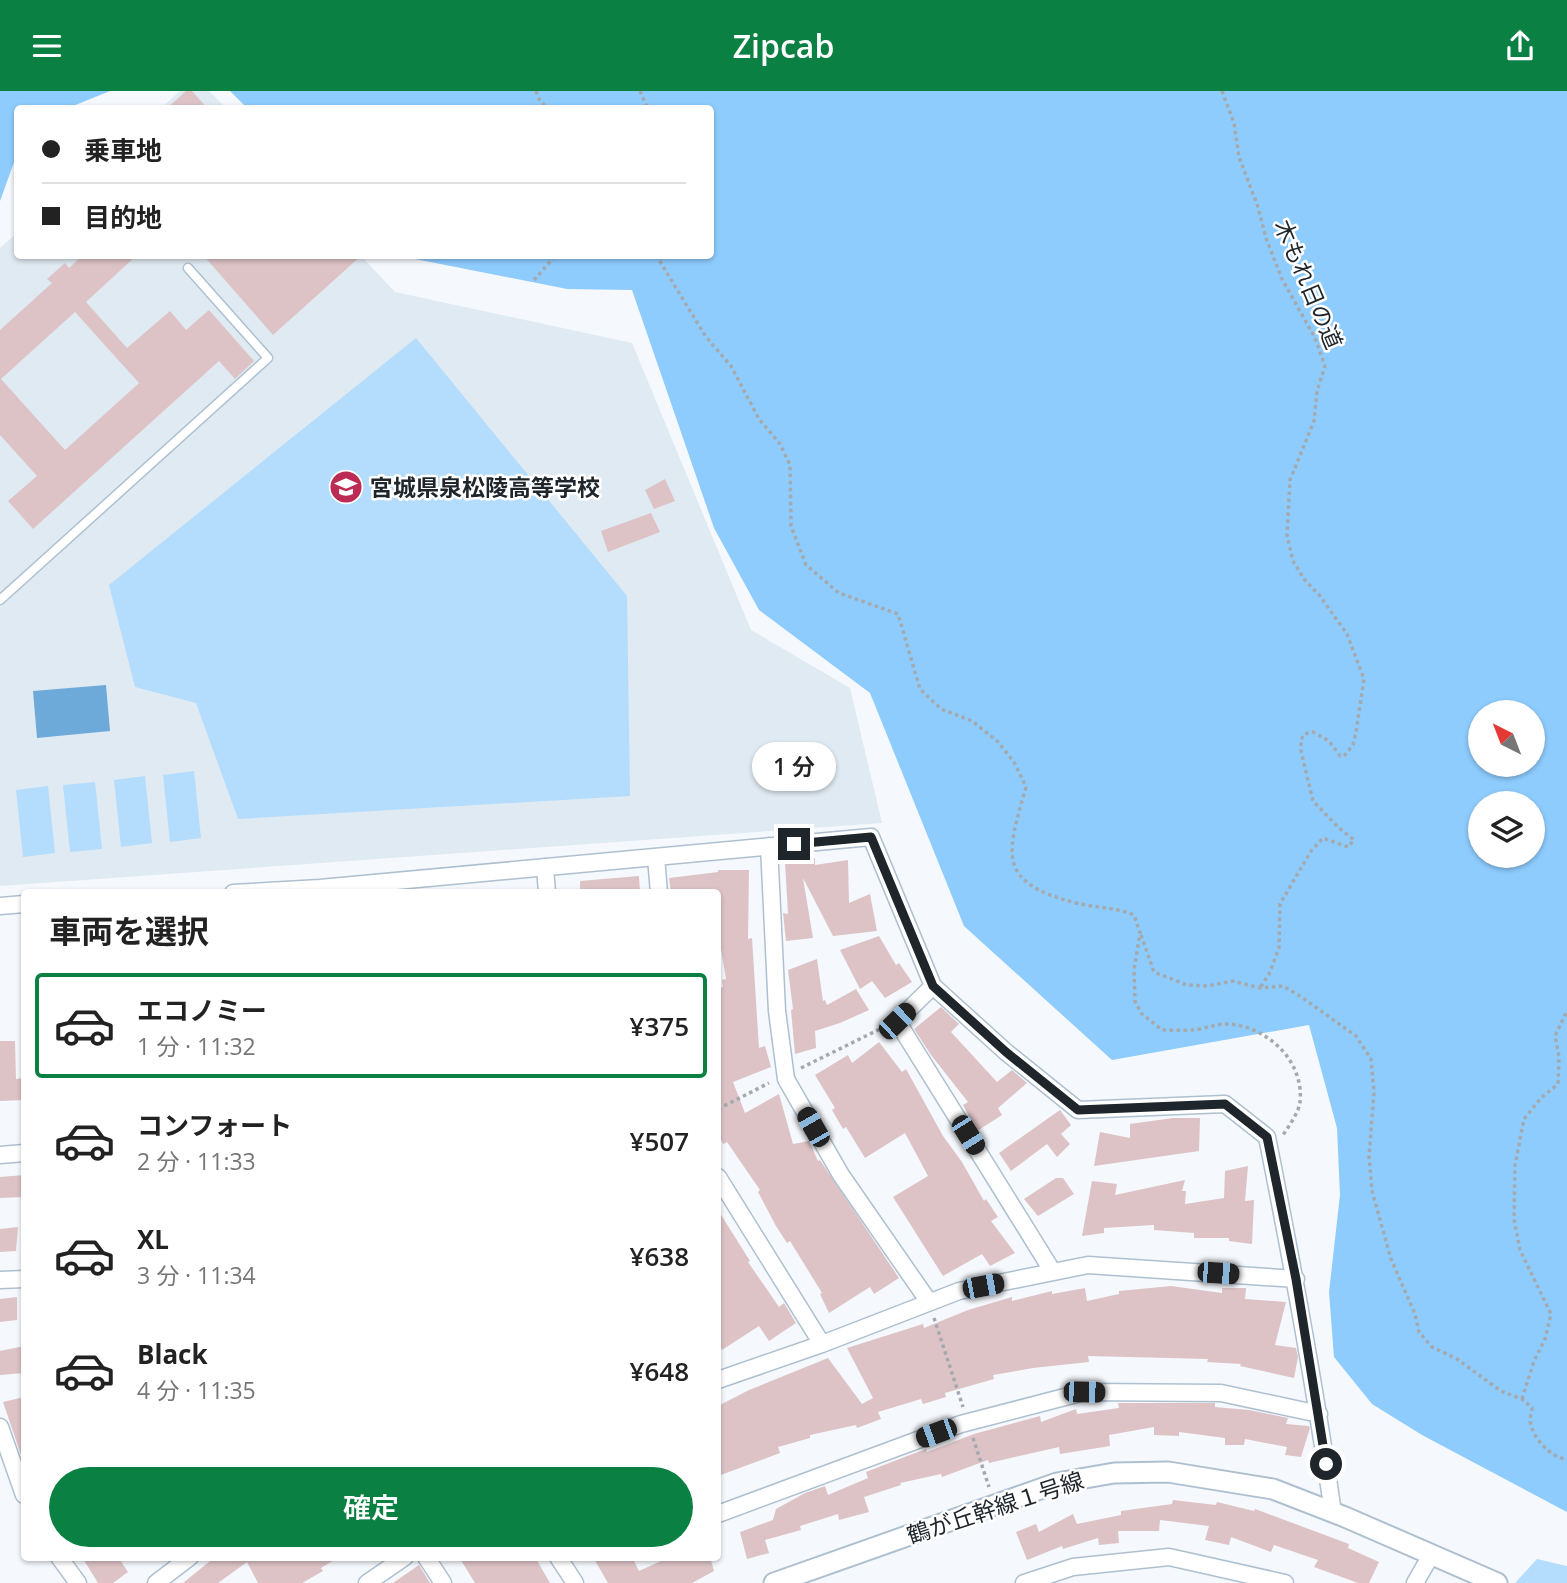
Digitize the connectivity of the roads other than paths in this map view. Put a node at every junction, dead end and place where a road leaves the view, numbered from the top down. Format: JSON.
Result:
{"nodes":[{"id":1,"x":188,"y":268,"type":"dead end"},
{"id":2,"x":0,"y":600,"type":"edge"},
{"id":3,"x":769,"y":846,"type":"junction"},
{"id":4,"x":656,"y":857,"type":"junction"},
{"id":5,"x":545,"y":867,"type":"junction"},
{"id":6,"x":436,"y":885,"type":"edge"},
{"id":7,"x":344,"y":889,"type":"edge"},
{"id":8,"x":547,"y":889,"type":"edge"},
{"id":9,"x":659,"y":889,"type":"edge"},
{"id":10,"x":21,"y":904,"type":"edge"},
{"id":11,"x":0,"y":906,"type":"edge"},
{"id":12,"x":933,"y":986,"type":"junction"},
{"id":13,"x":21,"y":1153,"type":"edge"},
{"id":14,"x":0,"y":1155,"type":"edge"},
{"id":15,"x":721,"y":1182,"type":"edge"},
{"id":16,"x":1052,"y":1272,"type":"junction"},
{"id":17,"x":21,"y":1279,"type":"edge"},
{"id":18,"x":1296,"y":1279,"type":"junction"},
{"id":19,"x":0,"y":1280,"type":"edge"},
{"id":20,"x":929,"y":1302,"type":"junction"},
{"id":21,"x":822,"y":1344,"type":"junction"},
{"id":22,"x":721,"y":1378,"type":"edge"},
{"id":23,"x":1319,"y":1414,"type":"junction"},
{"id":24,"x":0,"y":1427,"type":"edge"},
{"id":25,"x":21,"y":1487,"type":"edge"},
{"id":26,"x":721,"y":1513,"type":"edge"},
{"id":27,"x":1333,"y":1513,"type":"junction"},
{"id":28,"x":1431,"y":1555,"type":"junction"},
{"id":29,"x":62,"y":1561,"type":"edge"},
{"id":30,"x":185,"y":1561,"type":"edge"},
{"id":31,"x":399,"y":1561,"type":"edge"},
{"id":32,"x":429,"y":1561,"type":"edge"},
{"id":33,"x":561,"y":1561,"type":"edge"},
{"id":34,"x":78,"y":1583,"type":"edge"},
{"id":35,"x":156,"y":1583,"type":"edge"},
{"id":36,"x":367,"y":1583,"type":"edge"},
{"id":37,"x":443,"y":1583,"type":"edge"},
{"id":38,"x":575,"y":1583,"type":"edge"},
{"id":39,"x":774,"y":1583,"type":"edge"},
{"id":40,"x":1024,"y":1583,"type":"edge"},
{"id":41,"x":1286,"y":1583,"type":"edge"},
{"id":42,"x":1415,"y":1583,"type":"edge"},
{"id":43,"x":1497,"y":1583,"type":"edge"}],
"edges":[{"from":1,"to":2,"type":"lane"},
{"from":3,"to":4,"type":"street"},
{"from":3,"to":12,"type":"street"},
{"from":3,"to":20,"type":"street"},
{"from":4,"to":5,"type":"street"},
{"from":4,"to":9,"type":"street"},
{"from":5,"to":6,"type":"street"},
{"from":5,"to":8,"type":"street"},
{"from":6,"to":7,"type":"street"},
{"from":10,"to":11,"type":"street"},
{"from":12,"to":16,"type":"street"},
{"from":12,"to":18,"type":"street"},
{"from":13,"to":14,"type":"street"},
{"from":15,"to":21,"type":"street"},
{"from":16,"to":18,"type":"street"},
{"from":16,"to":20,"type":"street"},
{"from":17,"to":19,"type":"street"},
{"from":18,"to":23,"type":"street"},
{"from":20,"to":21,"type":"street"},
{"from":21,"to":22,"type":"street"},
{"from":23,"to":26,"type":"street"},
{"from":23,"to":27,"type":"street"},
{"from":24,"to":25,"type":"street"},
{"from":27,"to":28,"type":"street","name":"鶴が丘幹線１号線"},
{"from":27,"to":39,"type":"street","name":"鶴が丘幹線１号線"},
{"from":28,"to":42,"type":"street"},
{"from":28,"to":43,"type":"street","name":"鶴が丘幹線１号線"},
{"from":29,"to":34,"type":"street"},
{"from":30,"to":35,"type":"street"},
{"from":31,"to":36,"type":"street"},
{"from":32,"to":37,"type":"street"},
{"from":33,"to":38,"type":"street"},
{"from":40,"to":41,"type":"street"}]}
